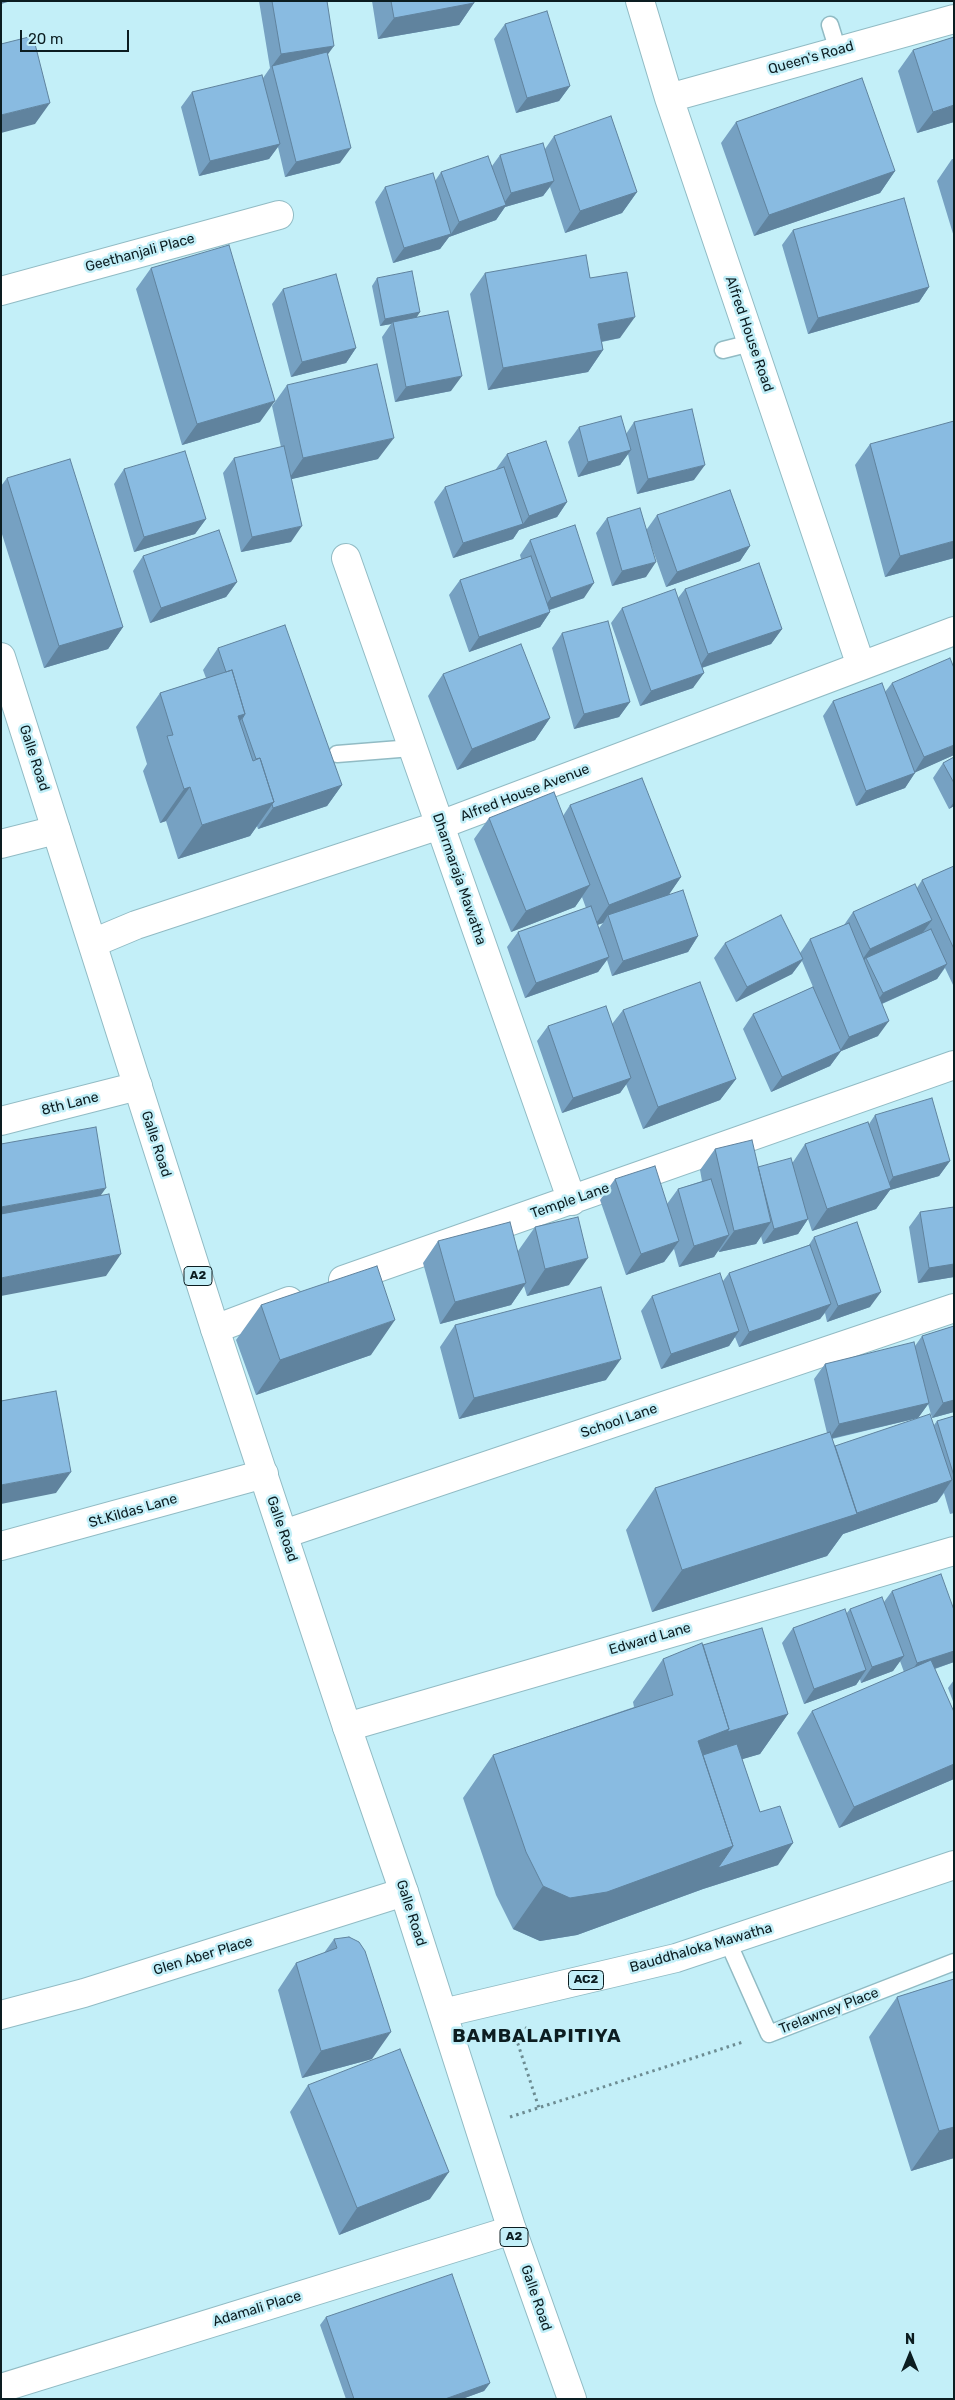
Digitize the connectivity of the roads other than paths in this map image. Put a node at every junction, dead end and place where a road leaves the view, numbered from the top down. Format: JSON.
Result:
{"nodes":[{"id":1,"x":640,"y":1,"type":"edge"},
{"id":2,"x":954,"y":19,"type":"edge"},
{"id":3,"x":830,"y":25,"type":"dead end"},
{"id":4,"x":838,"y":51,"type":"junction"},
{"id":5,"x":668,"y":98,"type":"junction"},
{"id":6,"x":279,"y":215,"type":"dead end"},
{"id":7,"x":1,"y":292,"type":"edge"},
{"id":8,"x":751,"y":343,"type":"junction"},
{"id":9,"x":723,"y":350,"type":"dead end"},
{"id":10,"x":346,"y":558,"type":"dead end"},
{"id":11,"x":954,"y":631,"type":"edge"},
{"id":12,"x":1,"y":656,"type":"edge"},
{"id":13,"x":861,"y":666,"type":"junction"},
{"id":14,"x":412,"y":748,"type":"junction"},
{"id":15,"x":337,"y":754,"type":"dead end"},
{"id":16,"x":440,"y":824,"type":"junction"},
{"id":17,"x":56,"y":830,"type":"junction"},
{"id":18,"x":1,"y":844,"type":"edge"},
{"id":19,"x":93,"y":943,"type":"junction"},
{"id":20,"x":954,"y":1065,"type":"edge"},
{"id":21,"x":138,"y":1086,"type":"junction"},
{"id":22,"x":1,"y":1122,"type":"edge"},
{"id":23,"x":572,"y":1201,"type":"junction"},
{"id":24,"x":954,"y":1308,"type":"edge"},
{"id":25,"x":215,"y":1329,"type":"junction"},
{"id":26,"x":264,"y":1474,"type":"junction"},
{"id":27,"x":284,"y":1534,"type":"junction"},
{"id":28,"x":1,"y":1546,"type":"edge"},
{"id":29,"x":954,"y":1551,"type":"edge"},
{"id":30,"x":347,"y":1727,"type":"junction"},
{"id":31,"x":954,"y":1865,"type":"edge"},
{"id":32,"x":404,"y":1892,"type":"junction"},
{"id":33,"x":728,"y":1942,"type":"junction"},
{"id":34,"x":954,"y":1962,"type":"edge"},
{"id":35,"x":442,"y":2013,"type":"junction"},
{"id":36,"x":1,"y":2014,"type":"edge"},
{"id":37,"x":512,"y":2230,"type":"junction"},
{"id":38,"x":1,"y":2388,"type":"edge"},
{"id":39,"x":572,"y":2399,"type":"edge"}],
"edges":[{"from":1,"to":5,"type":"main road","name":"Alfred House Road"},
{"from":2,"to":4,"type":"main road","name":"Queen's Road"},
{"from":3,"to":4,"type":"lane"},
{"from":4,"to":5,"type":"main road","name":"Queen's Road"},
{"from":5,"to":8,"type":"main road","name":"Alfred House Road"},
{"from":6,"to":7,"type":"main road","name":"Geethanjali Place"},
{"from":8,"to":9,"type":"lane"},
{"from":8,"to":13,"type":"main road","name":"Alfred House Road"},
{"from":10,"to":14,"type":"main road","name":"Dharmaraja Mawatha"},
{"from":11,"to":13,"type":"main road","name":"Alfred House Avenue"},
{"from":12,"to":17,"type":"main road","name":"Galle Road","number":"A2"},
{"from":13,"to":16,"type":"main road","name":"Alfred House Avenue"},
{"from":14,"to":15,"type":"lane"},
{"from":14,"to":16,"type":"main road","name":"Dharmaraja Mawatha"},
{"from":16,"to":19,"type":"main road","name":"Alfred House Avenue"},
{"from":16,"to":23,"type":"main road","name":"Dharmaraja Mawatha"},
{"from":17,"to":18,"type":"main road"},
{"from":17,"to":19,"type":"main road","name":"Galle Road","number":"A2"},
{"from":19,"to":21,"type":"main road","name":"Galle Road","number":"A2"},
{"from":20,"to":23,"type":"main road","name":"Temple Lane"},
{"from":21,"to":22,"type":"main road","name":"8th Lane"},
{"from":21,"to":25,"type":"main road","name":"Galle Road","number":"A2"},
{"from":23,"to":25,"type":"main road","name":"Temple Lane"},
{"from":24,"to":27,"type":"main road","name":"School Lane"},
{"from":25,"to":26,"type":"main road","name":"Galle Road","number":"A2"},
{"from":26,"to":27,"type":"main road","name":"Galle Road","number":"A2"},
{"from":26,"to":28,"type":"main road","name":"St.Kildas Lane"},
{"from":27,"to":30,"type":"main road","name":"Galle Road","number":"A2"},
{"from":29,"to":30,"type":"main road","name":"Edward Lane"},
{"from":30,"to":32,"type":"main road","name":"Galle Road","number":"A2"},
{"from":31,"to":33,"type":"main road","name":"Bauddhaloka Mawatha","number":"AC2"},
{"from":32,"to":35,"type":"main road","name":"Galle Road","number":"A2"},
{"from":32,"to":36,"type":"main road","name":"Glen Aber Place"},
{"from":33,"to":34,"type":"lane","name":"Trelawney Place"},
{"from":33,"to":35,"type":"main road","name":"Bauddhaloka Mawatha","number":"AC2"},
{"from":35,"to":37,"type":"main road","name":"Galle Road","number":"A2"},
{"from":37,"to":38,"type":"main road","name":"Adamali Place"},
{"from":37,"to":39,"type":"main road","name":"Galle Road","number":"A2"}]}
